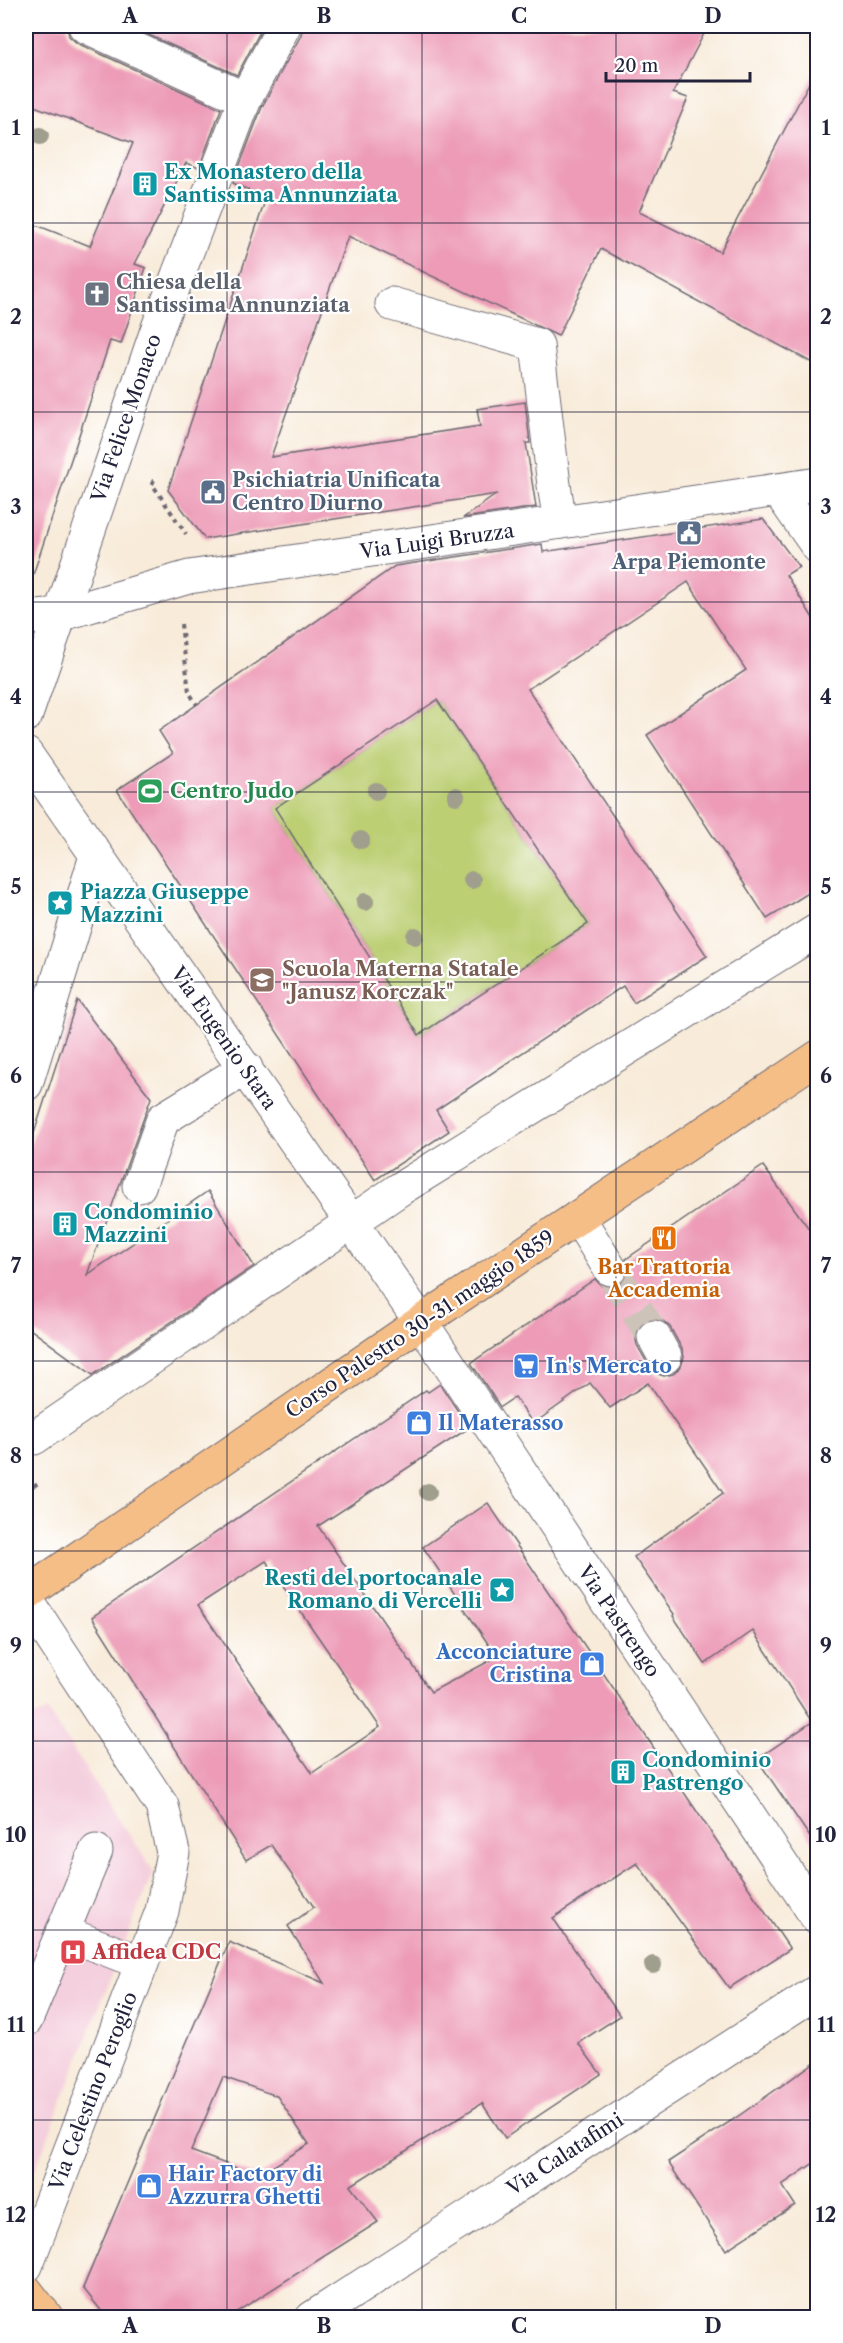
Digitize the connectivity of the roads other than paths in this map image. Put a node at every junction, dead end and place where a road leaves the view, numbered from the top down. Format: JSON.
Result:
{"nodes":[{"id":1,"x":85,"y":26,"type":"edge"},
{"id":2,"x":284,"y":26,"type":"edge"},
{"id":3,"x":245,"y":99,"type":"junction"},
{"id":4,"x":392,"y":304,"type":"dead end"},
{"id":5,"x":818,"y":484,"type":"edge"},
{"id":6,"x":778,"y":490,"type":"junction"},
{"id":7,"x":560,"y":522,"type":"junction"},
{"id":8,"x":818,"y":547,"type":"edge"},
{"id":9,"x":59,"y":615,"type":"junction"},
{"id":10,"x":26,"y":618,"type":"edge"},
{"id":11,"x":26,"y":715,"type":"edge"},
{"id":12,"x":26,"y":754,"type":"edge"},
{"id":13,"x":96,"y":856,"type":"junction"},
{"id":14,"x":818,"y":930,"type":"edge"},
{"id":15,"x":818,"y":1057,"type":"edge"},
{"id":16,"x":246,"y":1068,"type":"junction"},
{"id":17,"x":26,"y":1084,"type":"edge"},
{"id":18,"x":139,"y":1186,"type":"dead end"},
{"id":19,"x":578,"y":1217,"type":"junction"},
{"id":20,"x":352,"y":1222,"type":"junction"},
{"id":21,"x":610,"y":1269,"type":"tunnel mouth"},
{"id":22,"x":421,"y":1322,"type":"junction"},
{"id":23,"x":26,"y":1435,"type":"edge"},
{"id":24,"x":26,"y":1594,"type":"edge"},
{"id":25,"x":26,"y":1599,"type":"edge"},
{"id":26,"x":96,"y":1851,"type":"dead end"},
{"id":27,"x":818,"y":1919,"type":"edge"},
{"id":28,"x":62,"y":1932,"type":"junction"},
{"id":29,"x":142,"y":1963,"type":"junction"},
{"id":30,"x":818,"y":1991,"type":"edge"},
{"id":31,"x":26,"y":2020,"type":"edge"},
{"id":32,"x":26,"y":2266,"type":"edge"},
{"id":33,"x":26,"y":2291,"type":"edge"},
{"id":34,"x":47,"y":2318,"type":"edge"},
{"id":35,"x":312,"y":2318,"type":"edge"}],
"edges":[{"from":1,"to":3,"type":"street"},
{"from":2,"to":3,"type":"street","name":"Via Felice Monaco"},
{"from":3,"to":9,"type":"street","name":"Via Felice Monaco"},
{"from":4,"to":7,"type":"street"},
{"from":5,"to":6,"type":"street","name":"Via Luigi Bruzza"},
{"from":6,"to":7,"type":"street","name":"Via Luigi Bruzza"},
{"from":6,"to":8,"type":"street"},
{"from":7,"to":9,"type":"street","name":"Via Luigi Bruzza"},
{"from":9,"to":10,"type":"street"},
{"from":9,"to":11,"type":"street"},
{"from":12,"to":13,"type":"street","name":"Via Eugenio Stara"},
{"from":13,"to":16,"type":"street","name":"Via Eugenio Stara"},
{"from":13,"to":17,"type":"street"},
{"from":14,"to":20,"type":"street"},
{"from":15,"to":19,"type":"main road","name":"Corso Palestro 30-31 maggio 1859"},
{"from":16,"to":18,"type":"street"},
{"from":16,"to":20,"type":"street","name":"Via Eugenio Stara"},
{"from":19,"to":21,"type":"street"},
{"from":19,"to":22,"type":"main road","name":"Corso Palestro 30-31 maggio 1859"},
{"from":20,"to":22,"type":"street","name":"Via Eugenio Stara"},
{"from":20,"to":23,"type":"street"},
{"from":22,"to":24,"type":"main road","name":"Corso Palestro 30-31 maggio 1859"},
{"from":22,"to":27,"type":"street","name":"Via Pastrengo"},
{"from":25,"to":29,"type":"street","name":"Via Celestino Peroglio"},
{"from":26,"to":28,"type":"street"},
{"from":28,"to":29,"type":"street"},
{"from":28,"to":31,"type":"street"},
{"from":29,"to":32,"type":"street","name":"Via Celestino Peroglio"},
{"from":30,"to":35,"type":"street","name":"Via Calatafimi"},
{"from":33,"to":34,"type":"main road"}]}
